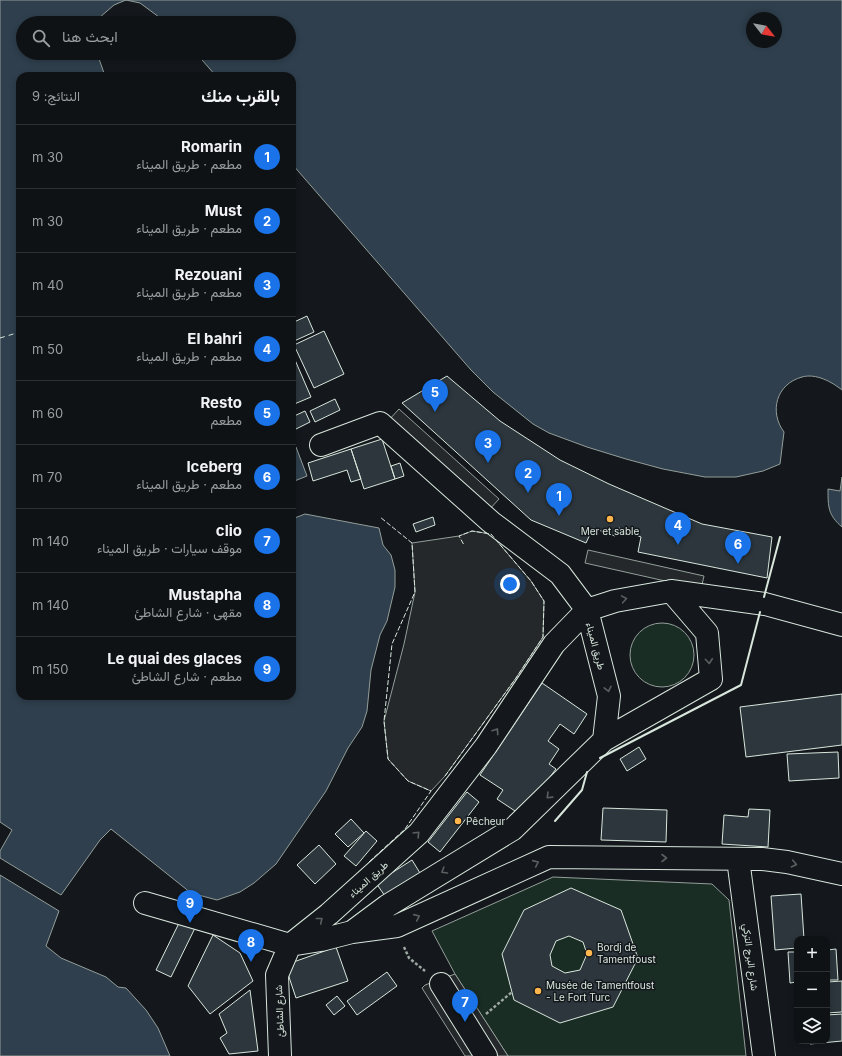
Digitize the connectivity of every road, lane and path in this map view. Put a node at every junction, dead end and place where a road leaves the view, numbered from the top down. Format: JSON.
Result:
{"nodes":[{"id":1,"x":321,"y":445,"type":"dead end"},
{"id":2,"x":671,"y":591,"type":"junction"},
{"id":3,"x":587,"y":610,"type":"junction"},
{"id":4,"x":842,"y":625,"type":"edge"},
{"id":5,"x":604,"y":740,"type":"junction"},
{"id":6,"x":738,"y":859,"type":"junction"},
{"id":7,"x":842,"y":874,"type":"edge"},
{"id":8,"x":145,"y":903,"type":"dead end"},
{"id":9,"x":387,"y":906,"type":"junction"},
{"id":10,"x":397,"y":926,"type":"junction"},
{"id":11,"x":352,"y":932,"type":"junction"},
{"id":12,"x":290,"y":945,"type":"junction"},
{"id":13,"x":441,"y":984,"type":"joint"},
{"id":14,"x":512,"y":992,"type":"dead end"},
{"id":15,"x":468,"y":1028,"type":"junction"},
{"id":16,"x":280,"y":1056,"type":"edge"},
{"id":17,"x":486,"y":1056,"type":"edge"},
{"id":18,"x":764,"y":1056,"type":"edge"}],
"edges":[{"from":1,"to":3,"type":"street"},
{"from":3,"to":2,"type":"street","one_way":true},
{"from":2,"to":4,"type":"street"},
{"from":2,"to":5,"type":"street","one_way":true},
{"from":3,"to":5,"type":"street","name":"طريق الميناء","one_way":true},
{"from":12,"to":3,"type":"street","name":"طريق الميناء","one_way":true},
{"from":5,"to":9,"type":"street","one_way":true},
{"from":6,"to":7,"type":"street","one_way":true},
{"from":10,"to":6,"type":"street","one_way":true},
{"from":6,"to":18,"type":"street","name":"شارع البرج التركي"},
{"from":8,"to":12,"type":"street"},
{"from":9,"to":10,"type":"street"},
{"from":9,"to":11,"type":"street"},
{"from":10,"to":11,"type":"street"},
{"from":10,"to":13,"type":"path"},
{"from":11,"to":12,"type":"street"},
{"from":12,"to":16,"type":"street","name":"شارع الشاطئ"},
{"from":13,"to":15,"type":"street"},
{"from":14,"to":15,"type":"path"},
{"from":15,"to":17,"type":"street"}]}
